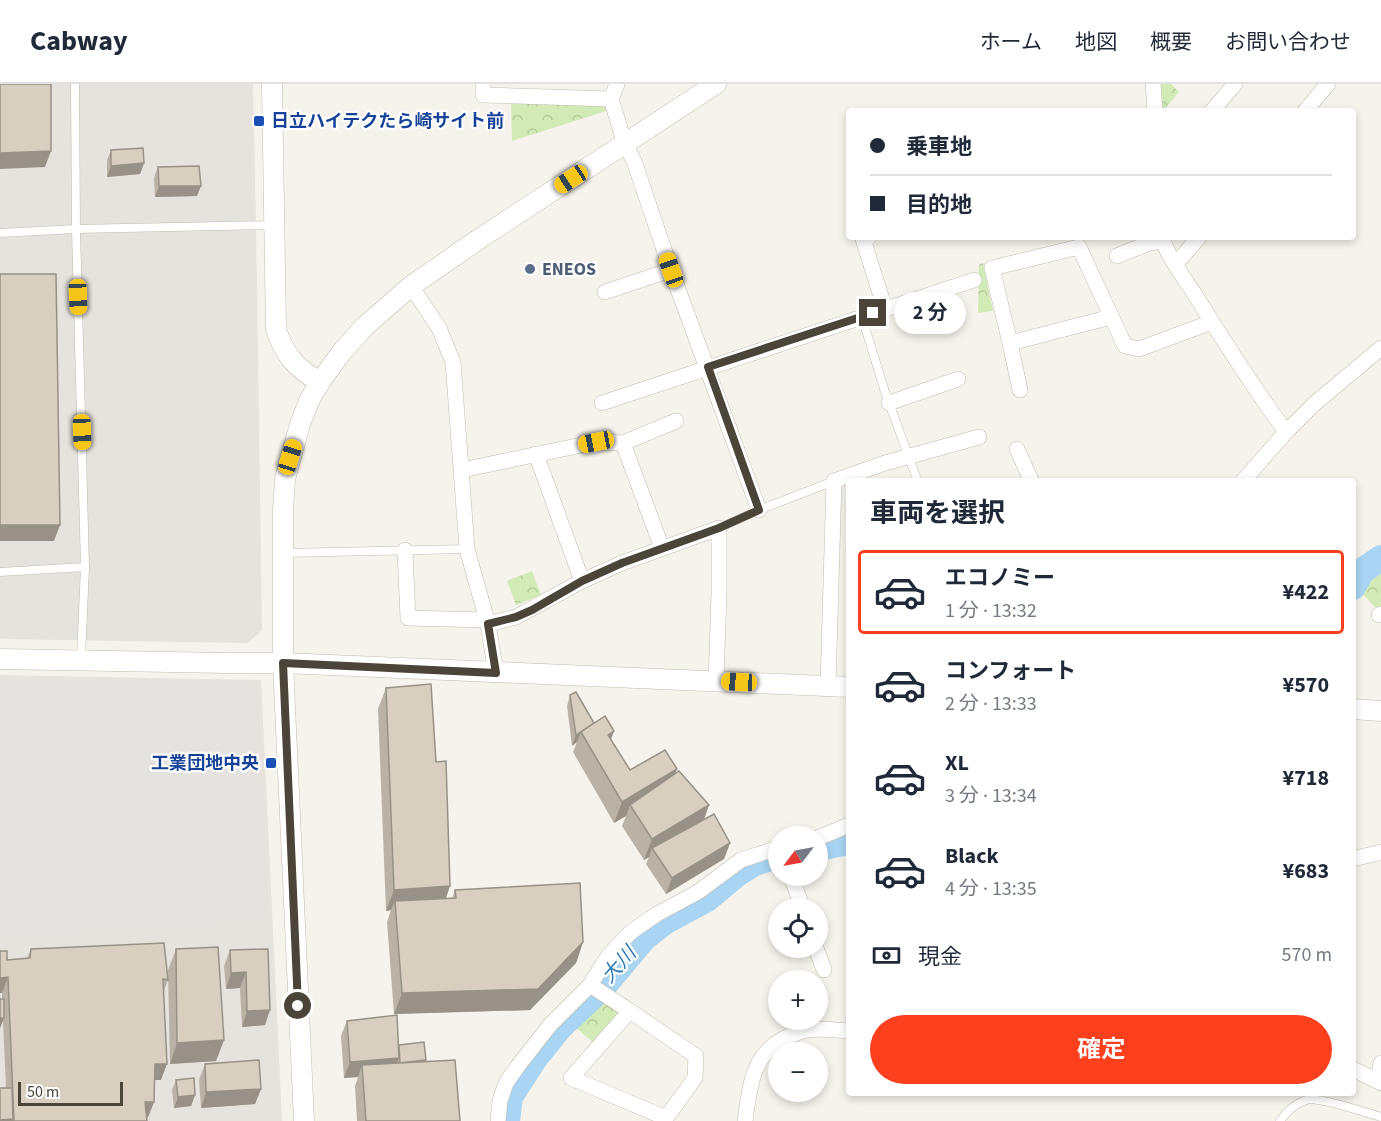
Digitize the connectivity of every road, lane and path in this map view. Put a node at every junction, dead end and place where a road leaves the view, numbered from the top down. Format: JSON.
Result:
{"nodes":[{"id":1,"x":75,"y":84,"type":"edge"},
{"id":2,"x":272,"y":84,"type":"edge"},
{"id":3,"x":483,"y":84,"type":"edge"},
{"id":4,"x":617,"y":84,"type":"edge"},
{"id":5,"x":716,"y":84,"type":"edge"},
{"id":6,"x":1153,"y":84,"type":"edge"},
{"id":7,"x":1235,"y":84,"type":"edge"},
{"id":8,"x":1328,"y":84,"type":"edge"},
{"id":9,"x":611,"y":99,"type":"junction"},
{"id":10,"x":1155,"y":108,"type":"edge"},
{"id":11,"x":1215,"y":108,"type":"edge"},
{"id":12,"x":1308,"y":108,"type":"edge"},
{"id":13,"x":625,"y":144,"type":"junction"},
{"id":14,"x":274,"y":225,"type":"junction"},
{"id":15,"x":76,"y":230,"type":"junction"},
{"id":16,"x":0,"y":233,"type":"edge"},
{"id":17,"x":863,"y":240,"type":"edge"},
{"id":18,"x":1159,"y":240,"type":"edge"},
{"id":19,"x":1163,"y":240,"type":"edge"},
{"id":20,"x":1196,"y":240,"type":"edge"},
{"id":21,"x":1117,"y":256,"type":"dead end"},
{"id":22,"x":1176,"y":264,"type":"junction"},
{"id":23,"x":671,"y":270,"type":"junction"},
{"id":24,"x":974,"y":280,"type":"dead end"},
{"id":25,"x":411,"y":286,"type":"junction"},
{"id":26,"x":604,"y":292,"type":"dead end"},
{"id":27,"x":885,"y":309,"type":"junction"},
{"id":28,"x":862,"y":317,"type":"junction"},
{"id":29,"x":1111,"y":317,"type":"junction"},
{"id":30,"x":1212,"y":322,"type":"junction"},
{"id":31,"x":1010,"y":343,"type":"junction"},
{"id":32,"x":1381,"y":348,"type":"edge"},
{"id":33,"x":708,"y":367,"type":"junction"},
{"id":34,"x":958,"y":379,"type":"dead end"},
{"id":35,"x":320,"y":382,"type":"junction"},
{"id":36,"x":1020,"y":390,"type":"dead end"},
{"id":37,"x":602,"y":403,"type":"dead end"},
{"id":38,"x":889,"y":403,"type":"junction"},
{"id":39,"x":676,"y":420,"type":"dead end"},
{"id":40,"x":1286,"y":432,"type":"junction"},
{"id":41,"x":979,"y":437,"type":"dead end"},
{"id":42,"x":623,"y":443,"type":"junction"},
{"id":43,"x":1017,"y":449,"type":"dead end"},
{"id":44,"x":536,"y":454,"type":"junction"},
{"id":45,"x":908,"y":456,"type":"junction"},
{"id":46,"x":462,"y":470,"type":"junction"},
{"id":47,"x":916,"y":478,"type":"edge"},
{"id":48,"x":1030,"y":478,"type":"edge"},
{"id":49,"x":1246,"y":478,"type":"edge"},
{"id":50,"x":834,"y":482,"type":"junction"},
{"id":51,"x":759,"y":510,"type":"junction"},
{"id":52,"x":719,"y":528,"type":"junction"},
{"id":53,"x":662,"y":548,"type":"junction"},
{"id":54,"x":466,"y":549,"type":"junction"},
{"id":55,"x":405,"y":550,"type":"junction"},
{"id":56,"x":283,"y":553,"type":"junction"},
{"id":57,"x":84,"y":567,"type":"junction"},
{"id":58,"x":0,"y":572,"type":"edge"},
{"id":59,"x":582,"y":581,"type":"junction"},
{"id":60,"x":487,"y":622,"type":"junction"},
{"id":61,"x":0,"y":658,"type":"edge"},
{"id":62,"x":81,"y":660,"type":"junction"},
{"id":63,"x":283,"y":663,"type":"junction"},
{"id":64,"x":496,"y":673,"type":"junction"},
{"id":65,"x":716,"y":681,"type":"junction"},
{"id":66,"x":828,"y":686,"type":"junction"},
{"id":67,"x":846,"y":687,"type":"edge"},
{"id":68,"x":1356,"y":709,"type":"edge"},
{"id":69,"x":1381,"y":711,"type":"edge"},
{"id":70,"x":846,"y":828,"type":"edge"},
{"id":71,"x":828,"y":834,"type":"edge"},
{"id":72,"x":768,"y":851,"type":"edge"},
{"id":73,"x":1381,"y":852,"type":"edge"},
{"id":74,"x":1356,"y":859,"type":"edge"},
{"id":75,"x":820,"y":958,"type":"edge"},
{"id":76,"x":824,"y":970,"type":"dead end"},
{"id":77,"x":590,"y":985,"type":"junction"},
{"id":78,"x":630,"y":1011,"type":"junction"},
{"id":79,"x":846,"y":1031,"type":"edge"},
{"id":80,"x":1381,"y":1063,"type":"edge"},
{"id":81,"x":1356,"y":1070,"type":"edge"},
{"id":82,"x":1379,"y":1082,"type":"edge"},
{"id":83,"x":1381,"y":1117,"type":"edge"},
{"id":84,"x":304,"y":1121,"type":"edge"},
{"id":85,"x":498,"y":1121,"type":"edge"},
{"id":86,"x":745,"y":1121,"type":"edge"},
{"id":87,"x":1280,"y":1121,"type":"edge"}],
"edges":[{"from":1,"to":15,"type":"lane"},
{"from":2,"to":14,"type":"street"},
{"from":3,"to":9,"type":"street"},
{"from":4,"to":9,"type":"street"},
{"from":5,"to":13,"type":"street"},
{"from":6,"to":10,"type":"street"},
{"from":7,"to":11,"type":"street"},
{"from":8,"to":12,"type":"street"},
{"from":9,"to":13,"type":"street"},
{"from":13,"to":23,"type":"street"},
{"from":13,"to":25,"type":"street"},
{"from":14,"to":15,"type":"lane"},
{"from":14,"to":35,"type":"street"},
{"from":15,"to":16,"type":"lane"},
{"from":15,"to":57,"type":"lane"},
{"from":17,"to":27,"type":"street"},
{"from":18,"to":21,"type":"street"},
{"from":19,"to":22,"type":"street"},
{"from":20,"to":22,"type":"street"},
{"from":22,"to":30,"type":"street"},
{"from":23,"to":26,"type":"street"},
{"from":23,"to":33,"type":"street"},
{"from":24,"to":27,"type":"street"},
{"from":25,"to":35,"type":"street"},
{"from":25,"to":46,"type":"street"},
{"from":27,"to":28,"type":"street"},
{"from":28,"to":33,"type":"street"},
{"from":28,"to":38,"type":"lane"},
{"from":29,"to":30,"type":"street"},
{"from":29,"to":31,"type":"street"},
{"from":29,"to":31,"type":"street"},
{"from":30,"to":40,"type":"street"},
{"from":31,"to":36,"type":"street"},
{"from":32,"to":40,"type":"street"},
{"from":33,"to":37,"type":"street"},
{"from":33,"to":51,"type":"street"},
{"from":34,"to":38,"type":"street"},
{"from":35,"to":56,"type":"street"},
{"from":38,"to":45,"type":"lane"},
{"from":39,"to":42,"type":"street"},
{"from":40,"to":49,"type":"street"},
{"from":41,"to":45,"type":"street"},
{"from":42,"to":44,"type":"street"},
{"from":42,"to":53,"type":"street"},
{"from":43,"to":48,"type":"street"},
{"from":44,"to":46,"type":"street"},
{"from":44,"to":59,"type":"street"},
{"from":45,"to":47,"type":"lane"},
{"from":45,"to":50,"type":"street"},
{"from":46,"to":54,"type":"street"},
{"from":50,"to":51,"type":"lane"},
{"from":50,"to":66,"type":"street"},
{"from":51,"to":52,"type":"lane"},
{"from":52,"to":53,"type":"street"},
{"from":52,"to":65,"type":"street"},
{"from":53,"to":59,"type":"street"},
{"from":54,"to":55,"type":"lane"},
{"from":54,"to":60,"type":"street"},
{"from":55,"to":56,"type":"lane"},
{"from":55,"to":60,"type":"street"},
{"from":56,"to":63,"type":"street"},
{"from":57,"to":58,"type":"lane"},
{"from":57,"to":62,"type":"lane"},
{"from":59,"to":60,"type":"street"},
{"from":60,"to":64,"type":"street"},
{"from":61,"to":62,"type":"street"},
{"from":62,"to":63,"type":"street"},
{"from":63,"to":64,"type":"street"},
{"from":63,"to":84,"type":"street"},
{"from":64,"to":65,"type":"street"},
{"from":65,"to":66,"type":"street"},
{"from":66,"to":67,"type":"street"},
{"from":68,"to":69,"type":"street"},
{"from":70,"to":71,"type":"street"},
{"from":72,"to":77,"type":"street"},
{"from":73,"to":74,"type":"street"},
{"from":75,"to":76,"type":"street"},
{"from":77,"to":78,"type":"street"},
{"from":77,"to":85,"type":"street"},
{"from":78,"to":78,"type":"street"},
{"from":79,"to":86,"type":"street"},
{"from":80,"to":82,"type":"street"},
{"from":81,"to":82,"type":"street"},
{"from":83,"to":87,"type":"lane"}]}
